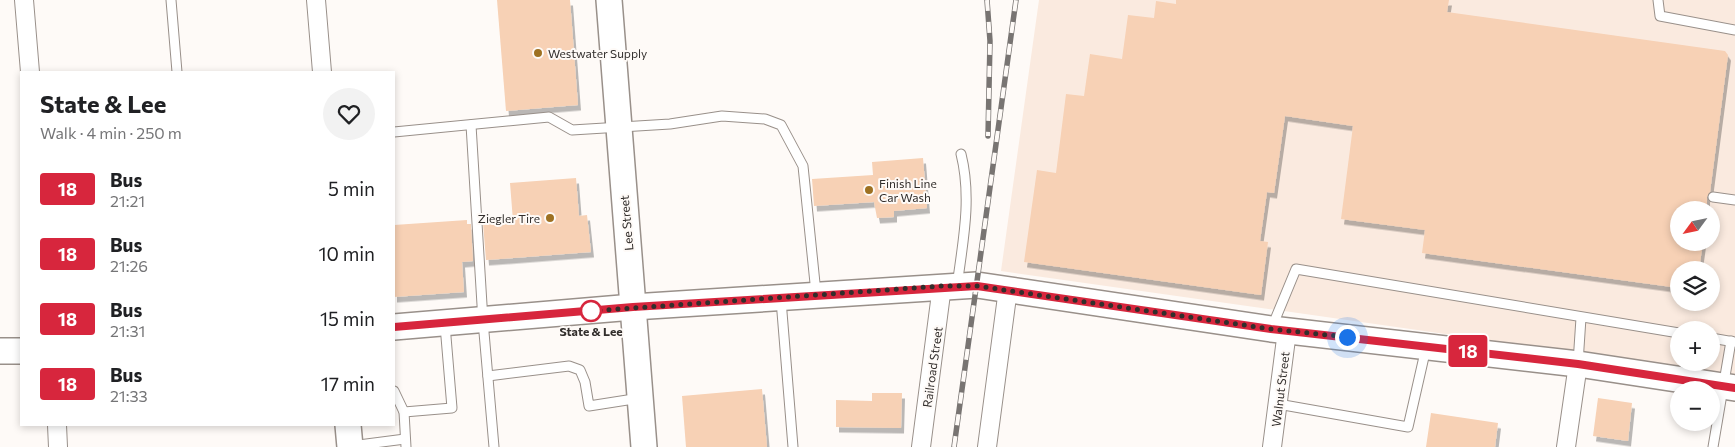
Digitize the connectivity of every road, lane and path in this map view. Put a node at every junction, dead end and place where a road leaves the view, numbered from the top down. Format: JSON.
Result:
{"nodes":[{"id":1,"x":24,"y":0,"type":"edge"},
{"id":2,"x":171,"y":0,"type":"edge"},
{"id":3,"x":316,"y":0,"type":"edge"},
{"id":4,"x":609,"y":0,"type":"edge"},
{"id":5,"x":1658,"y":0,"type":"edge"},
{"id":6,"x":1735,"y":30,"type":"edge"},
{"id":7,"x":30,"y":71,"type":"edge"},
{"id":8,"x":176,"y":71,"type":"edge"},
{"id":9,"x":322,"y":71,"type":"edge"},
{"id":10,"x":471,"y":125,"type":"junction"},
{"id":11,"x":619,"y":128,"type":"junction"},
{"id":12,"x":395,"y":132,"type":"edge"},
{"id":13,"x":961,"y":154,"type":"dead end"},
{"id":14,"x":1714,"y":197,"type":"dead end"},
{"id":15,"x":1735,"y":200,"type":"edge"},
{"id":16,"x":950,"y":286,"type":"junction"},
{"id":17,"x":1008,"y":289,"type":"junction"},
{"id":18,"x":816,"y":296,"type":"junction"},
{"id":19,"x":781,"y":297,"type":"junction"},
{"id":20,"x":633,"y":307,"type":"junction"},
{"id":21,"x":1580,"y":318,"type":"junction"},
{"id":22,"x":483,"y":321,"type":"junction"},
{"id":23,"x":445,"y":323,"type":"junction"},
{"id":24,"x":395,"y":327,"type":"edge"},
{"id":25,"x":1279,"y":330,"type":"junction"},
{"id":26,"x":1670,"y":332,"type":"edge"},
{"id":27,"x":1720,"y":339,"type":"edge"},
{"id":28,"x":1733,"y":341,"type":"edge"},
{"id":29,"x":1426,"y":346,"type":"junction"},
{"id":30,"x":0,"y":350,"type":"edge"},
{"id":31,"x":20,"y":351,"type":"edge"},
{"id":32,"x":1578,"y":364,"type":"junction"},
{"id":33,"x":488,"y":376,"type":"junction"},
{"id":34,"x":1729,"y":387,"type":"edge"},
{"id":35,"x":395,"y":393,"type":"edge"},
{"id":36,"x":640,"y":398,"type":"junction"},
{"id":37,"x":1278,"y":404,"type":"junction"},
{"id":38,"x":404,"y":412,"type":"junction"},
{"id":39,"x":57,"y":426,"type":"edge"},
{"id":40,"x":350,"y":439,"type":"edge"},
{"id":41,"x":406,"y":443,"type":"edge"},
{"id":42,"x":58,"y":447,"type":"edge"},
{"id":43,"x":494,"y":447,"type":"edge"},
{"id":44,"x":644,"y":447,"type":"edge"},
{"id":45,"x":793,"y":447,"type":"edge"},
{"id":46,"x":921,"y":447,"type":"edge"},
{"id":47,"x":987,"y":447,"type":"edge"},
{"id":48,"x":1272,"y":447,"type":"edge"},
{"id":49,"x":1566,"y":447,"type":"edge"},
{"id":50,"x":1714,"y":447,"type":"edge"}],
"edges":[{"from":1,"to":7,"type":"street"},
{"from":2,"to":8,"type":"lane"},
{"from":3,"to":9,"type":"street"},
{"from":4,"to":11,"type":"main road","name":"Lee Street"},
{"from":5,"to":6,"type":"lane"},
{"from":10,"to":11,"type":"lane"},
{"from":10,"to":12,"type":"lane"},
{"from":10,"to":22,"type":"lane"},
{"from":11,"to":18,"type":"lane"},
{"from":11,"to":20,"type":"main road","name":"Lee Street"},
{"from":13,"to":16,"type":"lane"},
{"from":14,"to":15,"type":"lane"},
{"from":16,"to":17,"type":"main road"},
{"from":16,"to":18,"type":"main road"},
{"from":16,"to":46,"type":"street","name":"Railroad Street"},
{"from":17,"to":25,"type":"main road"},
{"from":17,"to":47,"type":"street"},
{"from":18,"to":19,"type":"main road"},
{"from":19,"to":20,"type":"main road"},
{"from":19,"to":45,"type":"lane"},
{"from":20,"to":22,"type":"main road"},
{"from":20,"to":36,"type":"main road","name":"Lee Street"},
{"from":21,"to":25,"type":"lane"},
{"from":21,"to":26,"type":"lane"},
{"from":21,"to":32,"type":"lane"},
{"from":22,"to":23,"type":"main road"},
{"from":22,"to":33,"type":"lane"},
{"from":23,"to":24,"type":"main road"},
{"from":23,"to":38,"type":"lane"},
{"from":25,"to":29,"type":"main road"},
{"from":25,"to":37,"type":"street","name":"Walnut Street"},
{"from":27,"to":28,"type":"lane"},
{"from":28,"to":34,"type":"lane"},
{"from":29,"to":32,"type":"main road"},
{"from":29,"to":37,"type":"lane"},
{"from":30,"to":31,"type":"main road"},
{"from":32,"to":34,"type":"main road"},
{"from":32,"to":49,"type":"street"},
{"from":33,"to":36,"type":"lane"},
{"from":33,"to":43,"type":"lane"},
{"from":34,"to":50,"type":"lane"},
{"from":35,"to":38,"type":"lane"},
{"from":36,"to":44,"type":"main road","name":"Lee Street"},
{"from":37,"to":48,"type":"street","name":"Walnut Street"},
{"from":38,"to":41,"type":"lane"},
{"from":39,"to":42,"type":"street"},
{"from":40,"to":41,"type":"lane"}]}
